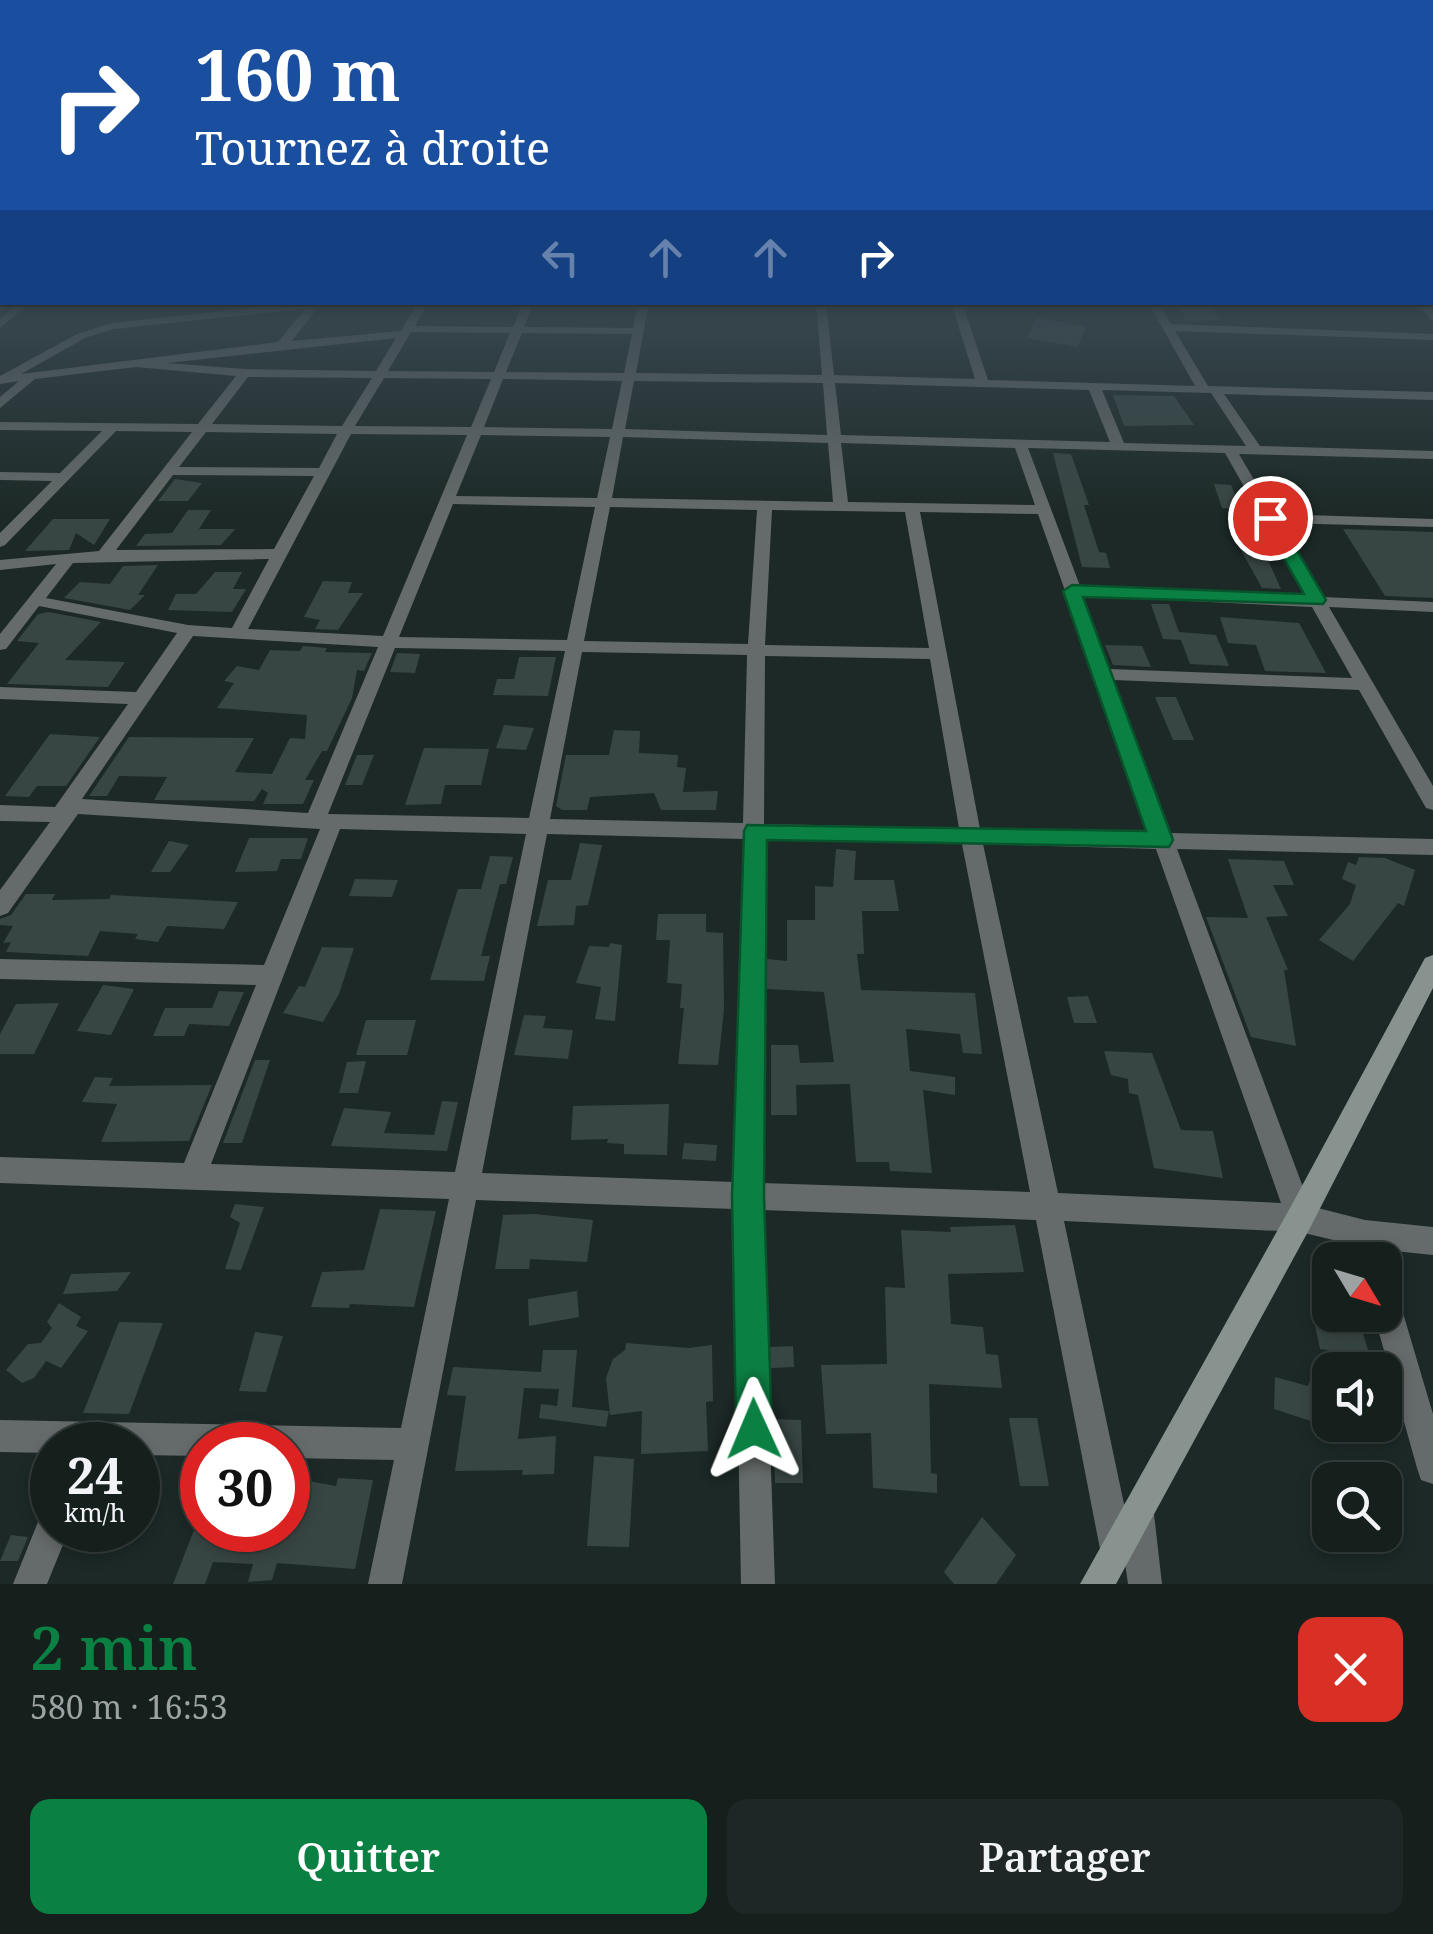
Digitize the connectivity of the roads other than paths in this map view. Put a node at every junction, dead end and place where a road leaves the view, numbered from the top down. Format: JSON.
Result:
{"nodes":[{"id":1,"x":98,"y":369,"type":"edge"},
{"id":2,"x":196,"y":369,"type":"edge"},
{"id":3,"x":383,"y":369,"type":"edge"},
{"id":4,"x":502,"y":369,"type":"edge"},
{"id":5,"x":632,"y":369,"type":"edge"},
{"id":6,"x":827,"y":369,"type":"edge"},
{"id":7,"x":978,"y":369,"type":"edge"},
{"id":8,"x":1196,"y":369,"type":"edge"},
{"id":9,"x":245,"y":373,"type":"junction"},
{"id":10,"x":379,"y":375,"type":"junction"},
{"id":11,"x":499,"y":376,"type":"junction"},
{"id":12,"x":32,"y":377,"type":"junction"},
{"id":13,"x":630,"y":378,"type":"junction"},
{"id":14,"x":1,"y":380,"type":"edge"},
{"id":15,"x":828,"y":380,"type":"junction"},
{"id":16,"x":983,"y":384,"type":"junction"},
{"id":17,"x":1094,"y":387,"type":"junction"},
{"id":18,"x":1210,"y":390,"type":"junction"},
{"id":19,"x":1433,"y":396,"type":"edge"},
{"id":20,"x":0,"y":404,"type":"edge"},
{"id":21,"x":0,"y":426,"type":"edge"},
{"id":22,"x":113,"y":427,"type":"junction"},
{"id":23,"x":202,"y":428,"type":"junction"},
{"id":24,"x":346,"y":430,"type":"junction"},
{"id":25,"x":476,"y":432,"type":"junction"},
{"id":26,"x":619,"y":434,"type":"junction"},
{"id":27,"x":834,"y":439,"type":"junction"},
{"id":28,"x":1020,"y":444,"type":"junction"},
{"id":29,"x":1118,"y":447,"type":"junction"},
{"id":30,"x":1230,"y":450,"type":"junction"},
{"id":31,"x":1256,"y":450,"type":"junction"},
{"id":32,"x":1433,"y":455,"type":"edge"},
{"id":33,"x":169,"y":472,"type":"junction"},
{"id":34,"x":324,"y":472,"type":"junction"},
{"id":35,"x":0,"y":476,"type":"edge"},
{"id":36,"x":64,"y":478,"type":"junction"},
{"id":37,"x":448,"y":500,"type":"junction"},
{"id":38,"x":604,"y":503,"type":"junction"},
{"id":39,"x":765,"y":506,"type":"junction"},
{"id":40,"x":841,"y":506,"type":"junction"},
{"id":41,"x":912,"y":508,"type":"junction"},
{"id":42,"x":1043,"y":510,"type":"junction"},
{"id":43,"x":1270,"y":518,"type":"junction"},
{"id":44,"x":1433,"y":523,"type":"edge"},
{"id":45,"x":0,"y":542,"type":"edge"},
{"id":46,"x":279,"y":554,"type":"junction"},
{"id":47,"x":104,"y":555,"type":"junction"},
{"id":48,"x":68,"y":559,"type":"junction"},
{"id":49,"x":0,"y":564,"type":"edge"},
{"id":50,"x":1072,"y":591,"type":"junction"},
{"id":51,"x":1316,"y":600,"type":"junction"},
{"id":52,"x":37,"y":601,"type":"junction"},
{"id":53,"x":1433,"y":607,"type":"edge"},
{"id":54,"x":188,"y":630,"type":"junction"},
{"id":55,"x":237,"y":634,"type":"junction"},
{"id":56,"x":389,"y":642,"type":"junction"},
{"id":57,"x":0,"y":645,"type":"edge"},
{"id":58,"x":576,"y":646,"type":"junction"},
{"id":59,"x":756,"y":650,"type":"junction"},
{"id":60,"x":938,"y":654,"type":"junction"},
{"id":61,"x":1102,"y":674,"type":"junction"},
{"id":62,"x":1364,"y":684,"type":"junction"},
{"id":63,"x":0,"y":693,"type":"edge"},
{"id":64,"x":141,"y":698,"type":"junction"},
{"id":65,"x":1433,"y":803,"type":"edge"},
{"id":66,"x":66,"y":811,"type":"junction"},
{"id":67,"x":0,"y":813,"type":"edge"},
{"id":68,"x":324,"y":821,"type":"junction"},
{"id":69,"x":539,"y":826,"type":"junction"},
{"id":70,"x":756,"y":831,"type":"junction"},
{"id":71,"x":970,"y":836,"type":"junction"},
{"id":72,"x":1161,"y":840,"type":"junction"},
{"id":73,"x":1433,"y":847,"type":"edge"},
{"id":74,"x":0,"y":907,"type":"edge"},
{"id":75,"x":1433,"y":965,"type":"edge"},
{"id":76,"x":0,"y":969,"type":"edge"},
{"id":77,"x":272,"y":975,"type":"junction"},
{"id":78,"x":0,"y":1170,"type":"edge"},
{"id":79,"x":192,"y":1177,"type":"junction"},
{"id":80,"x":466,"y":1186,"type":"junction"},
{"id":81,"x":748,"y":1196,"type":"junction"},
{"id":82,"x":1044,"y":1206,"type":"junction"},
{"id":83,"x":1300,"y":1218,"type":"junction"},
{"id":84,"x":1433,"y":1240,"type":"edge"},
{"id":85,"x":1357,"y":1242,"type":"edge"},
{"id":86,"x":1402,"y":1243,"type":"edge"},
{"id":87,"x":1393,"y":1332,"type":"edge"},
{"id":88,"x":0,"y":1436,"type":"edge"},
{"id":89,"x":30,"y":1438,"type":"edge"},
{"id":90,"x":160,"y":1442,"type":"edge"},
{"id":91,"x":414,"y":1444,"type":"junction"},
{"id":92,"x":1433,"y":1468,"type":"edge"},
{"id":93,"x":1136,"y":1512,"type":"junction"},
{"id":94,"x":1117,"y":1549,"type":"junction"},
{"id":95,"x":43,"y":1552,"type":"edge"},
{"id":96,"x":30,"y":1584,"type":"edge"},
{"id":97,"x":385,"y":1584,"type":"edge"},
{"id":98,"x":758,"y":1584,"type":"edge"},
{"id":99,"x":1097,"y":1584,"type":"edge"},
{"id":100,"x":1146,"y":1584,"type":"edge"}],
"edges":[{"from":1,"to":12,"type":"street"},
{"from":2,"to":9,"type":"street"},
{"from":3,"to":10,"type":"street"},
{"from":4,"to":11,"type":"street"},
{"from":5,"to":13,"type":"street"},
{"from":6,"to":15,"type":"street"},
{"from":7,"to":16,"type":"street"},
{"from":8,"to":18,"type":"street"},
{"from":9,"to":10,"type":"street"},
{"from":9,"to":23,"type":"street"},
{"from":10,"to":11,"type":"street"},
{"from":10,"to":24,"type":"street"},
{"from":11,"to":13,"type":"street"},
{"from":11,"to":25,"type":"street"},
{"from":12,"to":14,"type":"street"},
{"from":12,"to":20,"type":"street"},
{"from":13,"to":15,"type":"street"},
{"from":13,"to":26,"type":"street"},
{"from":15,"to":16,"type":"street"},
{"from":15,"to":27,"type":"street"},
{"from":16,"to":17,"type":"street"},
{"from":17,"to":18,"type":"street"},
{"from":17,"to":29,"type":"street"},
{"from":18,"to":19,"type":"street"},
{"from":18,"to":31,"type":"street"},
{"from":21,"to":22,"type":"street"},
{"from":22,"to":23,"type":"street"},
{"from":22,"to":36,"type":"street"},
{"from":23,"to":24,"type":"street"},
{"from":23,"to":33,"type":"street"},
{"from":24,"to":25,"type":"street"},
{"from":24,"to":34,"type":"street"},
{"from":25,"to":26,"type":"street"},
{"from":25,"to":37,"type":"street"},
{"from":26,"to":27,"type":"street"},
{"from":26,"to":38,"type":"street"},
{"from":27,"to":28,"type":"street"},
{"from":27,"to":40,"type":"street"},
{"from":28,"to":29,"type":"street"},
{"from":28,"to":42,"type":"street"},
{"from":29,"to":30,"type":"street"},
{"from":30,"to":31,"type":"street"},
{"from":30,"to":43,"type":"street"},
{"from":31,"to":32,"type":"street"},
{"from":33,"to":34,"type":"street"},
{"from":33,"to":47,"type":"street"},
{"from":34,"to":46,"type":"street"},
{"from":35,"to":36,"type":"street"},
{"from":36,"to":45,"type":"street"},
{"from":37,"to":38,"type":"street"},
{"from":37,"to":56,"type":"street"},
{"from":38,"to":39,"type":"street"},
{"from":38,"to":58,"type":"street"},
{"from":39,"to":40,"type":"street"},
{"from":39,"to":59,"type":"street"},
{"from":40,"to":41,"type":"street"},
{"from":41,"to":42,"type":"street"},
{"from":41,"to":60,"type":"street"},
{"from":42,"to":50,"type":"street"},
{"from":43,"to":44,"type":"street"},
{"from":43,"to":51,"type":"street"},
{"from":46,"to":47,"type":"street"},
{"from":46,"to":55,"type":"street"},
{"from":47,"to":48,"type":"street"},
{"from":48,"to":49,"type":"street"},
{"from":48,"to":52,"type":"street"},
{"from":50,"to":51,"type":"street"},
{"from":50,"to":61,"type":"street"},
{"from":51,"to":53,"type":"street"},
{"from":51,"to":62,"type":"street"},
{"from":52,"to":54,"type":"street"},
{"from":52,"to":57,"type":"street"},
{"from":54,"to":55,"type":"street"},
{"from":54,"to":64,"type":"street"},
{"from":55,"to":56,"type":"street"},
{"from":56,"to":58,"type":"street"},
{"from":56,"to":68,"type":"street"},
{"from":58,"to":59,"type":"street"},
{"from":58,"to":69,"type":"street"},
{"from":59,"to":60,"type":"street"},
{"from":59,"to":70,"type":"street"},
{"from":60,"to":71,"type":"street"},
{"from":61,"to":62,"type":"street"},
{"from":61,"to":72,"type":"street"},
{"from":62,"to":65,"type":"street"},
{"from":63,"to":64,"type":"street"},
{"from":64,"to":66,"type":"street"},
{"from":66,"to":67,"type":"street"},
{"from":66,"to":68,"type":"street"},
{"from":66,"to":74,"type":"street"},
{"from":68,"to":69,"type":"street"},
{"from":68,"to":77,"type":"street"},
{"from":69,"to":70,"type":"street"},
{"from":69,"to":80,"type":"street"},
{"from":70,"to":71,"type":"street"},
{"from":70,"to":81,"type":"street"},
{"from":71,"to":72,"type":"street"},
{"from":71,"to":82,"type":"street"},
{"from":72,"to":73,"type":"street"},
{"from":72,"to":83,"type":"street"},
{"from":75,"to":83,"type":"street"},
{"from":76,"to":77,"type":"street"},
{"from":77,"to":79,"type":"street"},
{"from":78,"to":79,"type":"street"},
{"from":79,"to":80,"type":"street"},
{"from":80,"to":81,"type":"street"},
{"from":80,"to":91,"type":"street"},
{"from":81,"to":82,"type":"street"},
{"from":81,"to":98,"type":"street"},
{"from":82,"to":83,"type":"street"},
{"from":82,"to":94,"type":"street"},
{"from":83,"to":85,"type":"street"},
{"from":83,"to":93,"type":"street"},
{"from":84,"to":86,"type":"street"},
{"from":87,"to":92,"type":"street"},
{"from":88,"to":89,"type":"street"},
{"from":90,"to":91,"type":"street"},
{"from":91,"to":97,"type":"street"},
{"from":93,"to":94,"type":"street"},
{"from":93,"to":100,"type":"street"},
{"from":94,"to":99,"type":"street"},
{"from":95,"to":96,"type":"street"}]}
